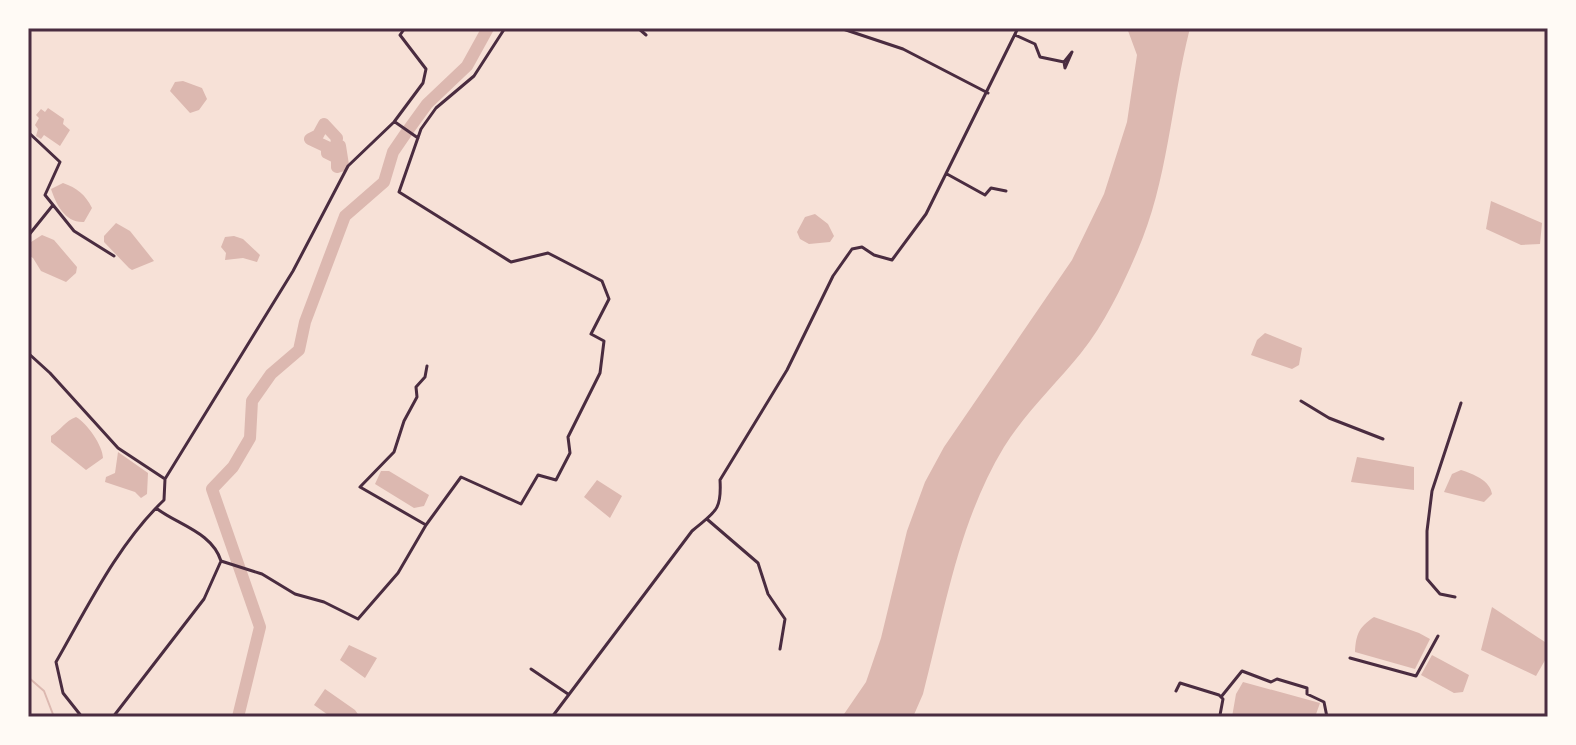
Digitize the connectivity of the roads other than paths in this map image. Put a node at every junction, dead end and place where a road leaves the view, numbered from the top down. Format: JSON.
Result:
{"nodes":[{"id":1,"x":405,"y":28,"type":"edge"},
{"id":2,"x":505,"y":28,"type":"edge"},
{"id":3,"x":638,"y":28,"type":"edge"},
{"id":4,"x":840,"y":28,"type":"edge"},
{"id":5,"x":1018,"y":28,"type":"edge"},
{"id":6,"x":646,"y":35,"type":"dead end"},
{"id":7,"x":1015,"y":35,"type":"junction"},
{"id":8,"x":1064,"y":62,"type":"dead end"},
{"id":9,"x":988,"y":93,"type":"junction"},
{"id":10,"x":394,"y":122,"type":"junction"},
{"id":11,"x":28,"y":132,"type":"edge"},
{"id":12,"x":418,"y":138,"type":"junction"},
{"id":13,"x":947,"y":174,"type":"junction"},
{"id":14,"x":1006,"y":191,"type":"dead end"},
{"id":15,"x":53,"y":205,"type":"junction"},
{"id":16,"x":28,"y":236,"type":"edge"},
{"id":17,"x":114,"y":256,"type":"dead end"},
{"id":18,"x":28,"y":353,"type":"edge"},
{"id":19,"x":427,"y":366,"type":"dead end"},
{"id":20,"x":1301,"y":401,"type":"dead end"},
{"id":21,"x":1461,"y":403,"type":"dead end"},
{"id":22,"x":1383,"y":439,"type":"dead end"},
{"id":23,"x":165,"y":479,"type":"junction"},
{"id":24,"x":156,"y":508,"type":"junction"},
{"id":25,"x":708,"y":520,"type":"junction"},
{"id":26,"x":426,"y":525,"type":"junction"},
{"id":27,"x":221,"y":561,"type":"junction"},
{"id":28,"x":1455,"y":597,"type":"dead end"},
{"id":29,"x":1438,"y":636,"type":"dead end"},
{"id":30,"x":780,"y":649,"type":"dead end"},
{"id":31,"x":1350,"y":658,"type":"dead end"},
{"id":32,"x":531,"y":669,"type":"dead end"},
{"id":33,"x":1176,"y":691,"type":"dead end"},
{"id":34,"x":568,"y":694,"type":"junction"},
{"id":35,"x":1221,"y":697,"type":"junction"},
{"id":36,"x":82,"y":717,"type":"edge"},
{"id":37,"x":113,"y":717,"type":"edge"},
{"id":38,"x":552,"y":717,"type":"edge"},
{"id":39,"x":1223,"y":717,"type":"edge"},
{"id":40,"x":1327,"y":717,"type":"edge"}],
"edges":[{"from":1,"to":10,"type":"street"},
{"from":2,"to":12,"type":"street"},
{"from":3,"to":6,"type":"street"},
{"from":4,"to":9,"type":"street"},
{"from":5,"to":7,"type":"street"},
{"from":7,"to":8,"type":"street"},
{"from":7,"to":9,"type":"street"},
{"from":9,"to":13,"type":"street"},
{"from":10,"to":12,"type":"street"},
{"from":10,"to":23,"type":"street"},
{"from":11,"to":15,"type":"street"},
{"from":12,"to":26,"type":"street"},
{"from":13,"to":14,"type":"street"},
{"from":13,"to":25,"type":"street"},
{"from":15,"to":16,"type":"street"},
{"from":15,"to":17,"type":"street"},
{"from":18,"to":23,"type":"street"},
{"from":19,"to":26,"type":"street"},
{"from":20,"to":22,"type":"street"},
{"from":21,"to":28,"type":"street"},
{"from":23,"to":24,"type":"street"},
{"from":24,"to":27,"type":"street"},
{"from":24,"to":36,"type":"street"},
{"from":25,"to":30,"type":"street"},
{"from":25,"to":34,"type":"street"},
{"from":26,"to":27,"type":"street"},
{"from":27,"to":37,"type":"street"},
{"from":29,"to":31,"type":"street"},
{"from":32,"to":34,"type":"street"},
{"from":33,"to":35,"type":"street"},
{"from":34,"to":38,"type":"street"},
{"from":35,"to":39,"type":"street"},
{"from":35,"to":40,"type":"street"}]}
